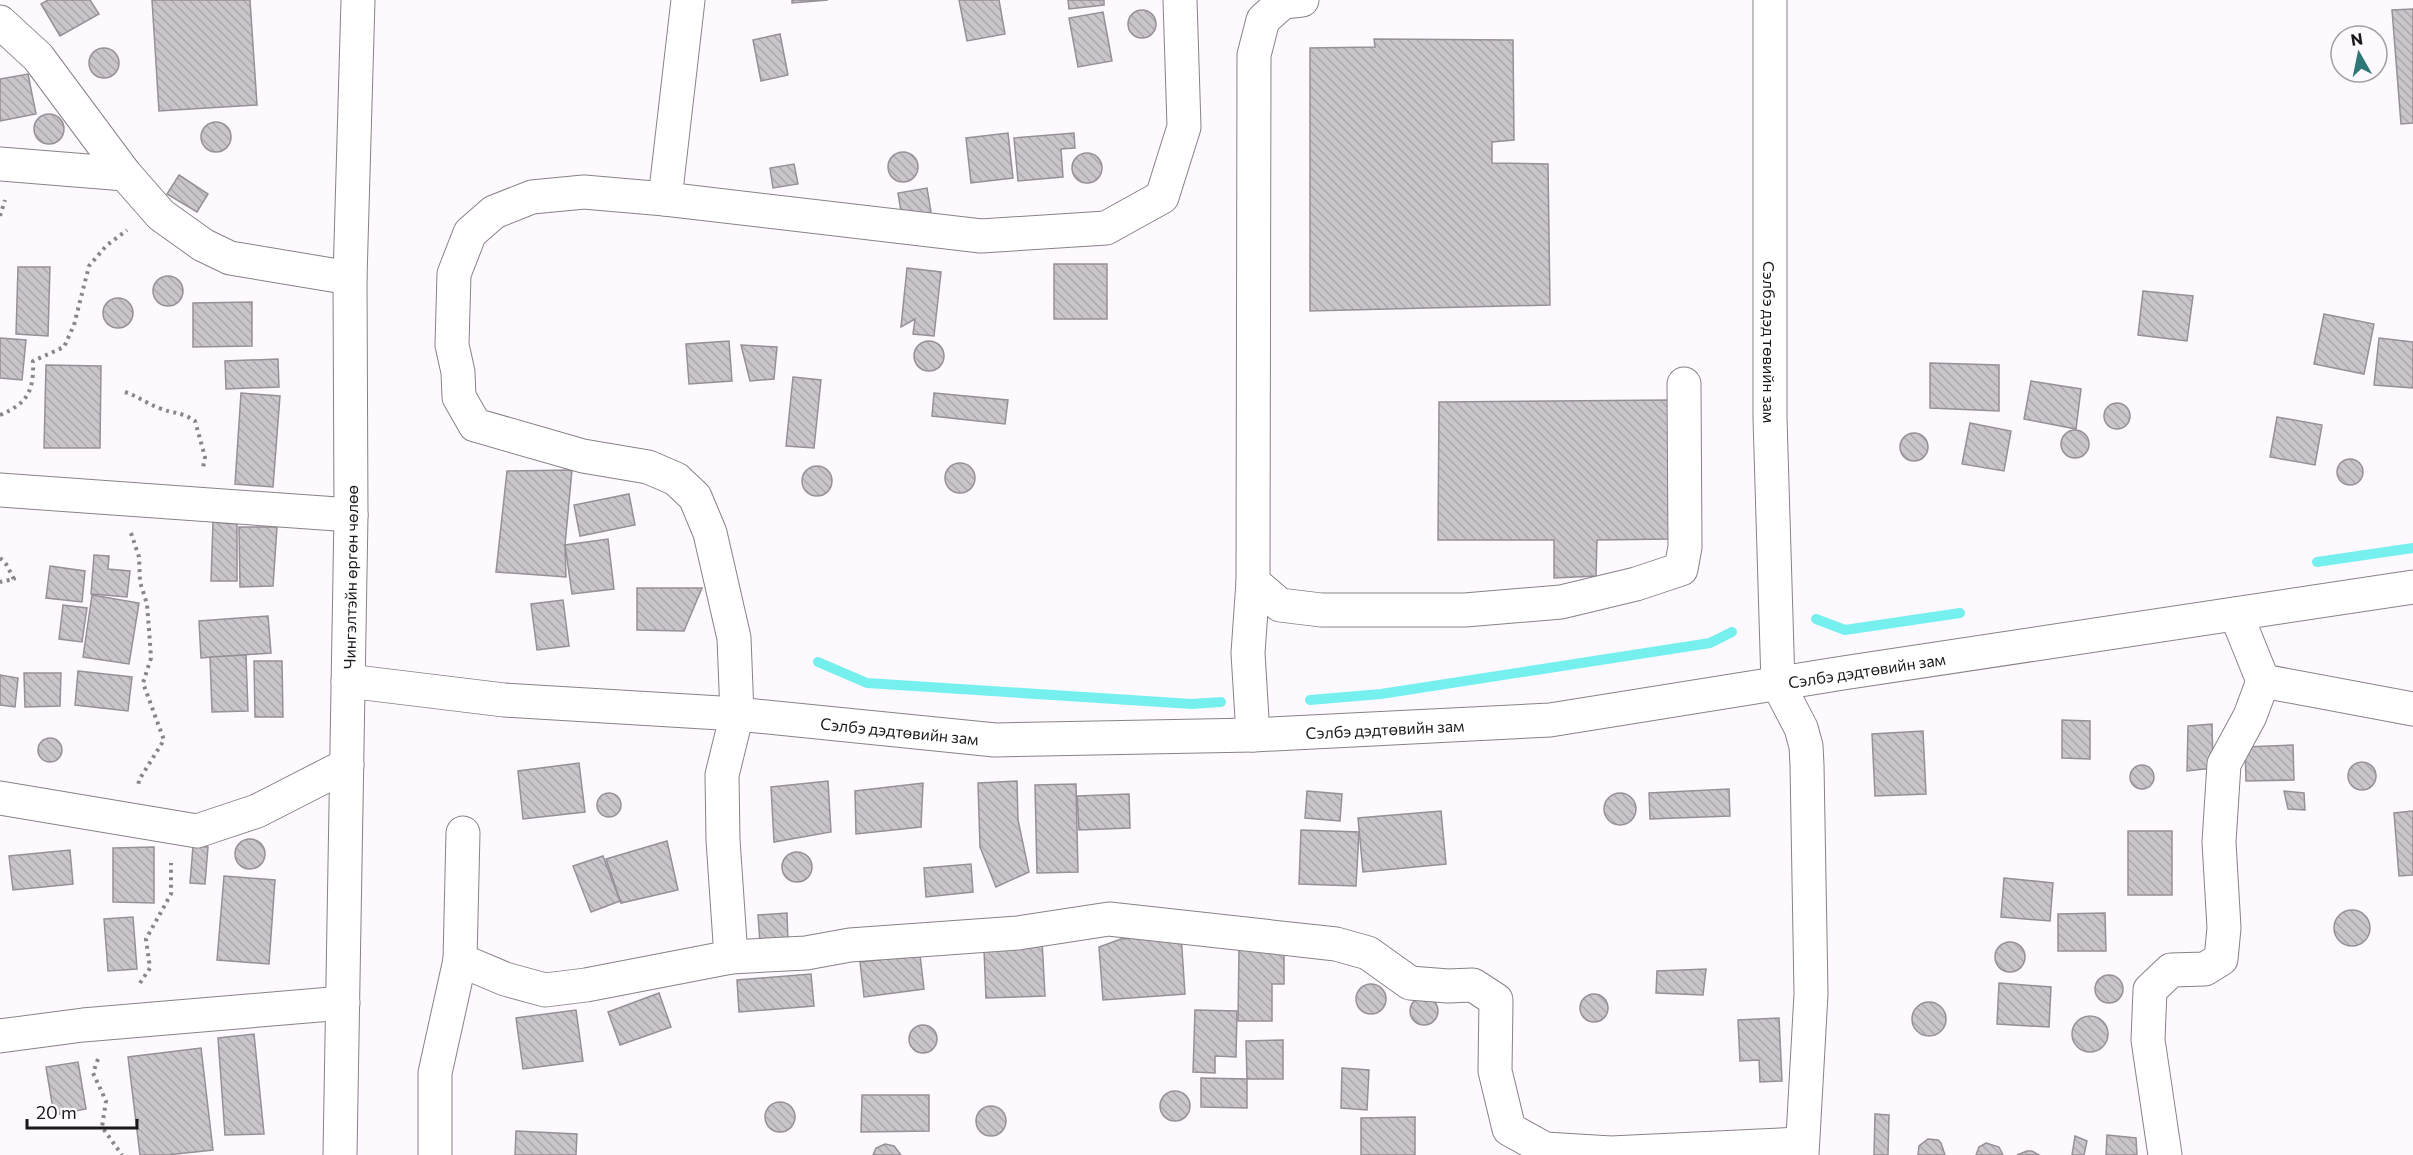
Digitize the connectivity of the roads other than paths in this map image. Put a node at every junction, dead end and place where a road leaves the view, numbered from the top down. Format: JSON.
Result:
{"nodes":[{"id":1,"x":358,"y":0,"type":"edge"},
{"id":2,"x":688,"y":0,"type":"edge"},
{"id":3,"x":1180,"y":0,"type":"edge"},
{"id":4,"x":1302,"y":0,"type":"edge"},
{"id":5,"x":1770,"y":0,"type":"edge"},
{"id":6,"x":0,"y":22,"type":"edge"},
{"id":7,"x":0,"y":164,"type":"edge"},
{"id":8,"x":125,"y":174,"type":"junction"},
{"id":9,"x":664,"y":199,"type":"junction"},
{"id":10,"x":350,"y":278,"type":"junction"},
{"id":11,"x":1684,"y":384,"type":"dead end"},
{"id":12,"x":0,"y":490,"type":"edge"},
{"id":13,"x":351,"y":515,"type":"junction"},
{"id":14,"x":1252,"y":582,"type":"junction"},
{"id":15,"x":2413,"y":587,"type":"edge"},
{"id":16,"x":2236,"y":614,"type":"junction"},
{"id":17,"x":348,"y":681,"type":"junction"},
{"id":18,"x":2263,"y":681,"type":"junction"},
{"id":19,"x":1778,"y":684,"type":"junction"},
{"id":20,"x":2413,"y":709,"type":"edge"},
{"id":21,"x":737,"y":714,"type":"junction"},
{"id":22,"x":1253,"y":735,"type":"junction"},
{"id":23,"x":347,"y":765,"type":"junction"},
{"id":24,"x":0,"y":798,"type":"edge"},
{"id":25,"x":463,"y":833,"type":"dead end"},
{"id":26,"x":732,"y":957,"type":"junction"},
{"id":27,"x":460,"y":960,"type":"junction"},
{"id":28,"x":343,"y":1003,"type":"junction"},
{"id":29,"x":0,"y":1036,"type":"edge"},
{"id":30,"x":1802,"y":1150,"type":"edge"},
{"id":31,"x":340,"y":1155,"type":"edge"},
{"id":32,"x":435,"y":1155,"type":"edge"},
{"id":33,"x":2165,"y":1155,"type":"edge"}],
"edges":[{"from":1,"to":10,"type":"street","name":"Чингэлтэйн өргөн чөлөө"},
{"from":2,"to":9,"type":"street"},
{"from":3,"to":9,"type":"street"},
{"from":4,"to":14,"type":"street"},
{"from":5,"to":19,"type":"street","name":"Сэлбэ дэд төвийн зам"},
{"from":6,"to":8,"type":"street"},
{"from":7,"to":8,"type":"street"},
{"from":8,"to":10,"type":"street"},
{"from":9,"to":21,"type":"street"},
{"from":10,"to":13,"type":"street","name":"Чингэлтэйн өргөн чөлөө"},
{"from":11,"to":14,"type":"street"},
{"from":12,"to":13,"type":"street"},
{"from":13,"to":17,"type":"street","name":"Чингэлтэйн өргөн чөлөө"},
{"from":14,"to":22,"type":"street"},
{"from":15,"to":16,"type":"street","name":"Сэлбэ дэдтөвийн зам"},
{"from":16,"to":18,"type":"street"},
{"from":16,"to":19,"type":"street","name":"Сэлбэ дэдтөвийн зам"},
{"from":17,"to":21,"type":"street","name":"Сэлбэ дэдтөвийн зам"},
{"from":17,"to":23,"type":"street","name":"Чингэлтэйн өргөн чөлөө"},
{"from":18,"to":20,"type":"street"},
{"from":18,"to":33,"type":"street"},
{"from":19,"to":22,"type":"street","name":"Сэлбэ дэдтөвийн зам"},
{"from":19,"to":30,"type":"street"},
{"from":21,"to":22,"type":"street","name":"Сэлбэ дэдтөвийн зам"},
{"from":21,"to":26,"type":"street"},
{"from":23,"to":24,"type":"street"},
{"from":23,"to":28,"type":"street","name":"Чингэлтэйн өргөн чөлөө"},
{"from":25,"to":27,"type":"street"},
{"from":26,"to":27,"type":"street"},
{"from":26,"to":30,"type":"street"},
{"from":27,"to":32,"type":"street"},
{"from":28,"to":29,"type":"street"},
{"from":28,"to":31,"type":"street","name":"Чингэлтэйн өргөн чөлөө"}]}
